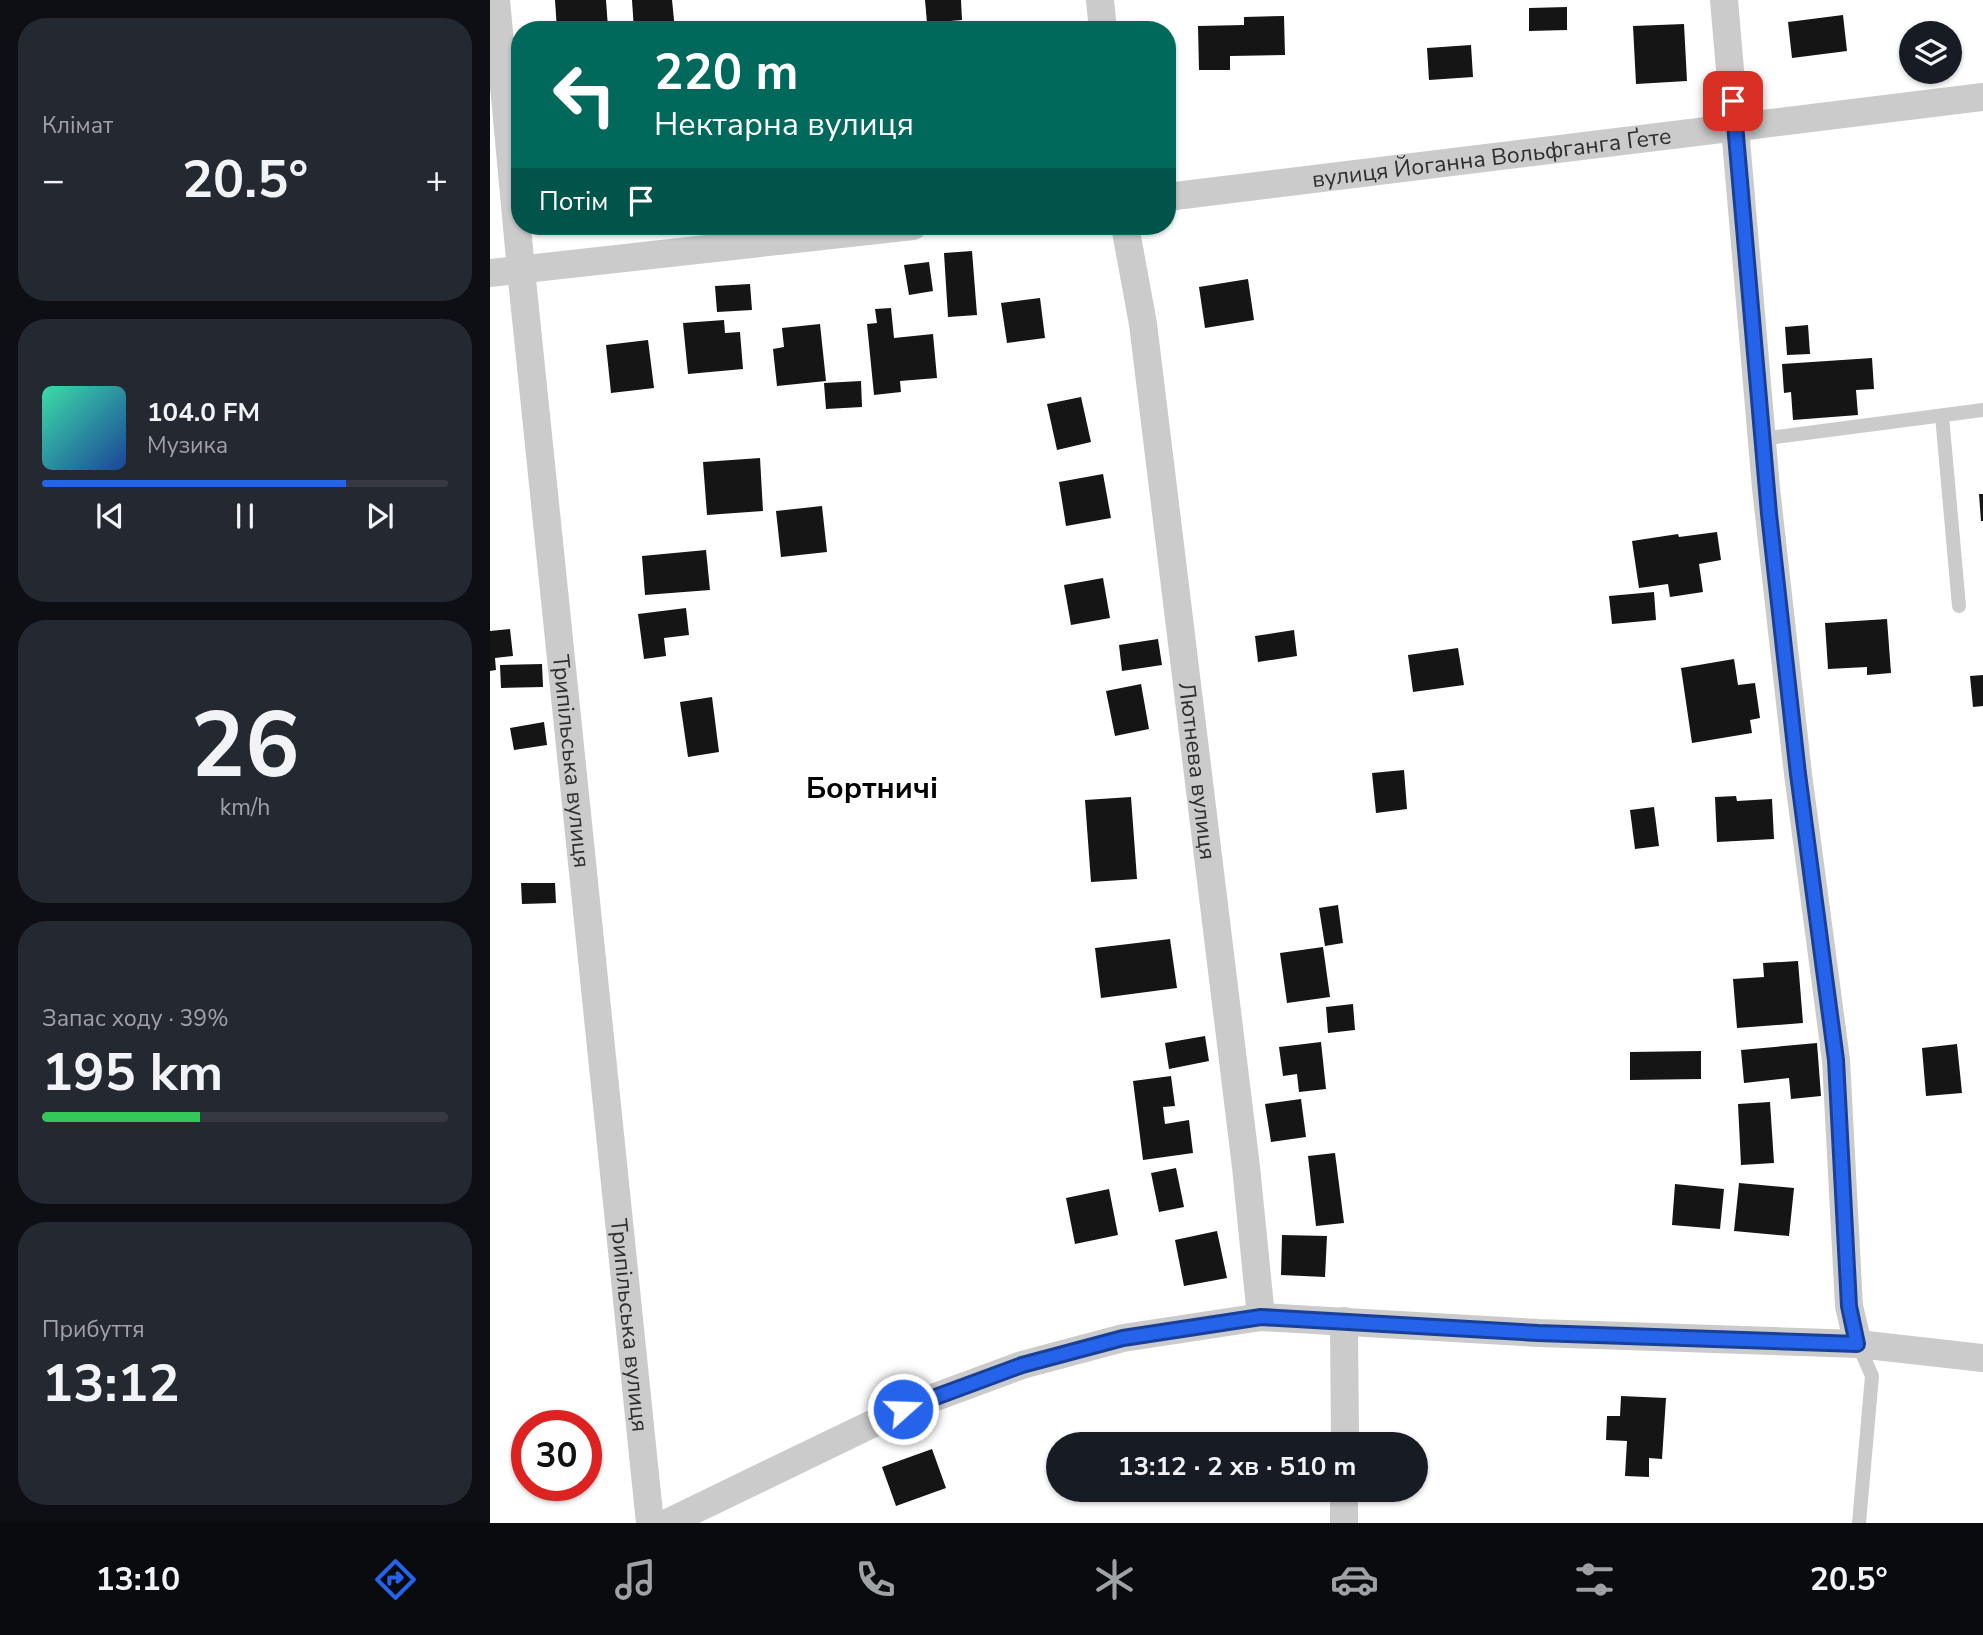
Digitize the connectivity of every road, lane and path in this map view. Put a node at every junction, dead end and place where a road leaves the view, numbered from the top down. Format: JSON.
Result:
{"nodes":[{"id":1,"x":495,"y":0,"type":"edge"},
{"id":2,"x":1100,"y":0,"type":"edge"},
{"id":3,"x":1724,"y":0,"type":"edge"},
{"id":4,"x":1102,"y":21,"type":"edge"},
{"id":5,"x":1983,"y":97,"type":"edge"},
{"id":6,"x":1735,"y":127,"type":"junction"},
{"id":7,"x":511,"y":166,"type":"edge"},
{"id":8,"x":1176,"y":196,"type":"edge"},
{"id":9,"x":518,"y":235,"type":"edge"},
{"id":10,"x":833,"y":235,"type":"edge"},
{"id":11,"x":1127,"y":235,"type":"edge"},
{"id":12,"x":521,"y":270,"type":"junction"},
{"id":13,"x":490,"y":273,"type":"edge"},
{"id":14,"x":1983,"y":410,"type":"edge"},
{"id":15,"x":1942,"y":416,"type":"junction"},
{"id":16,"x":1761,"y":439,"type":"junction"},
{"id":17,"x":1959,"y":606,"type":"dead end"},
{"id":18,"x":1261,"y":1317,"type":"junction"},
{"id":19,"x":1344,"y":1321,"type":"junction"},
{"id":20,"x":1857,"y":1344,"type":"junction"},
{"id":21,"x":1983,"y":1358,"type":"edge"},
{"id":22,"x":1345,"y":1432,"type":"edge"},
{"id":23,"x":1344,"y":1502,"type":"edge"},
{"id":24,"x":650,"y":1523,"type":"edge"},
{"id":25,"x":667,"y":1523,"type":"edge"},
{"id":26,"x":1344,"y":1523,"type":"edge"},
{"id":27,"x":1859,"y":1523,"type":"edge"}],
"edges":[{"from":1,"to":7,"type":"street","name":"Трипільська вулиця"},
{"from":2,"to":4,"type":"street"},
{"from":3,"to":6,"type":"street"},
{"from":5,"to":6,"type":"street","name":"вулиця Йоганна Вольфганга Ґете"},
{"from":6,"to":8,"type":"street","name":"вулиця Йоганна Вольфганга Ґете"},
{"from":6,"to":16,"type":"street"},
{"from":9,"to":12,"type":"street","name":"Трипільська вулиця"},
{"from":10,"to":12,"type":"street"},
{"from":11,"to":18,"type":"street","name":"Лютнева вулиця"},
{"from":12,"to":13,"type":"street"},
{"from":12,"to":24,"type":"street","name":"Трипільська вулиця"},
{"from":14,"to":15,"type":"lane"},
{"from":15,"to":16,"type":"lane"},
{"from":15,"to":17,"type":"lane"},
{"from":16,"to":20,"type":"street"},
{"from":18,"to":19,"type":"street"},
{"from":18,"to":25,"type":"street"},
{"from":19,"to":20,"type":"street"},
{"from":19,"to":22,"type":"street"},
{"from":20,"to":21,"type":"street"},
{"from":20,"to":27,"type":"lane"},
{"from":23,"to":26,"type":"street"}]}
